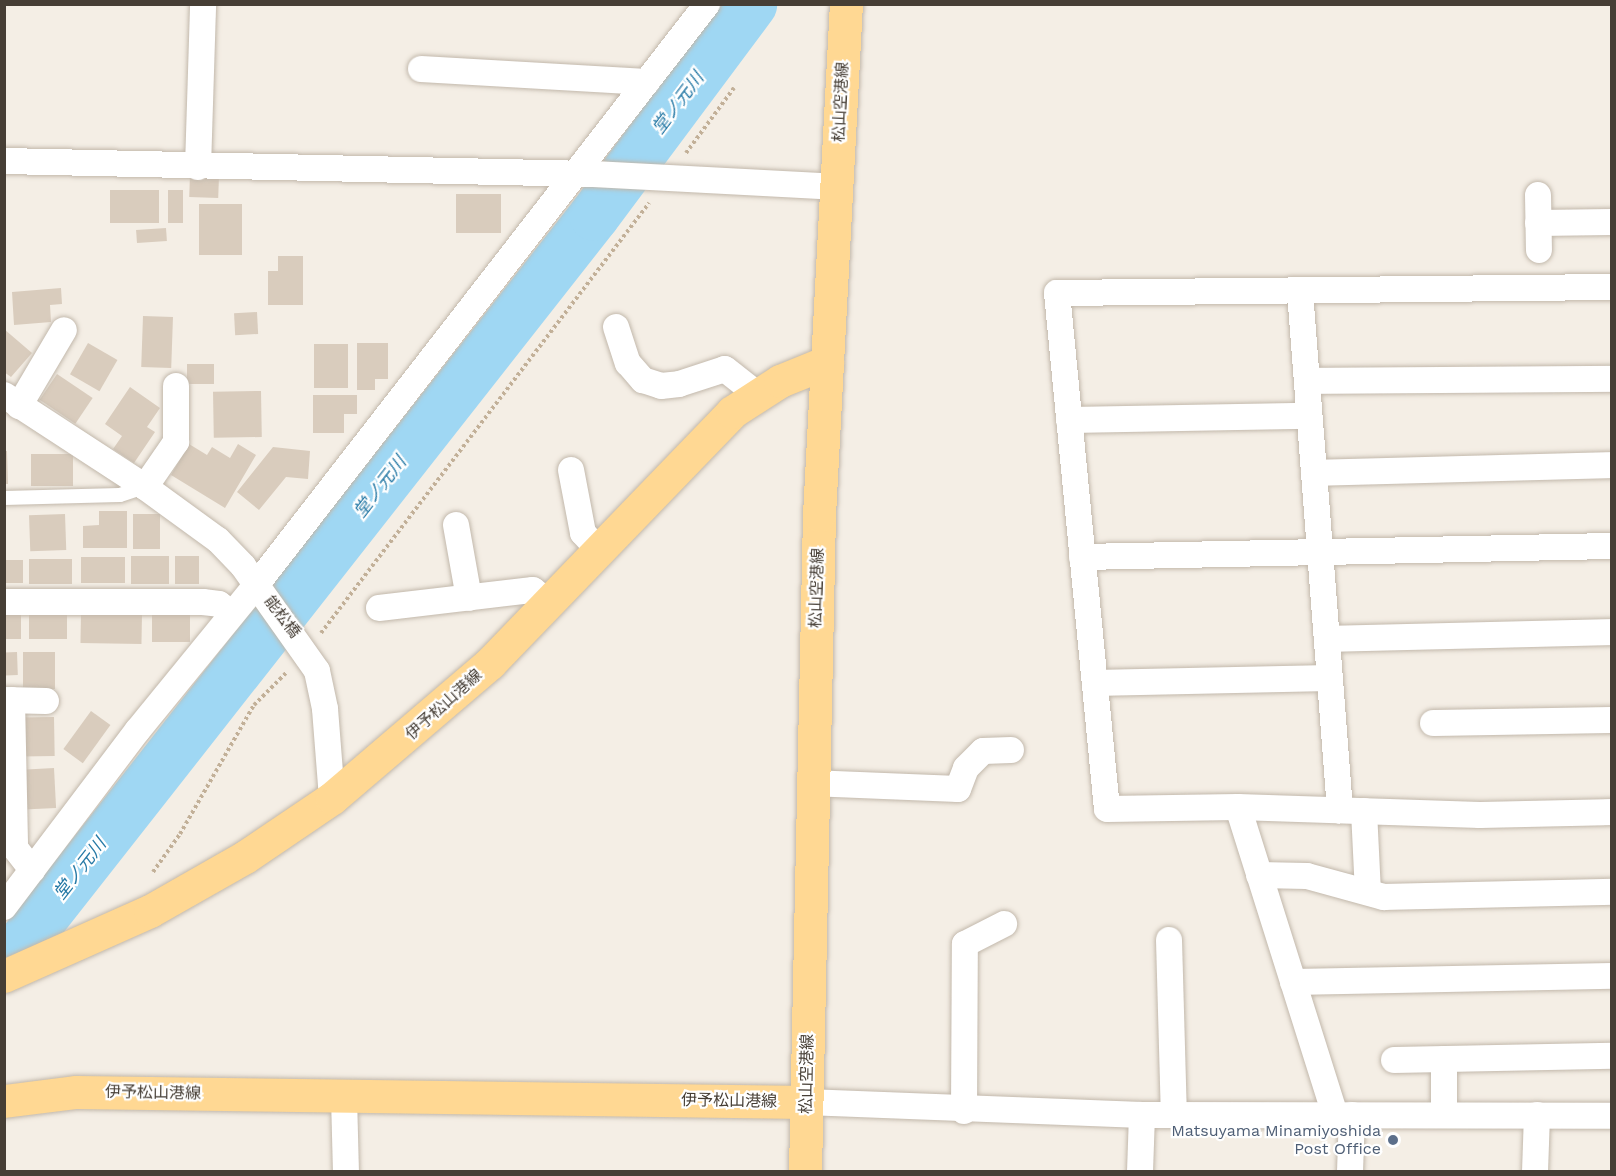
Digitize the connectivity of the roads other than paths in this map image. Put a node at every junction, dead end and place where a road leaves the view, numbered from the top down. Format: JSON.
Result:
{"nodes":[{"id":1,"x":202,"y":4,"type":"edge"},
{"id":2,"x":707,"y":4,"type":"edge"},
{"id":3,"x":846,"y":4,"type":"edge"},
{"id":4,"x":421,"y":69,"type":"dead end"},
{"id":5,"x":647,"y":82,"type":"junction"},
{"id":6,"x":4,"y":161,"type":"edge"},
{"id":7,"x":198,"y":167,"type":"junction"},
{"id":8,"x":584,"y":174,"type":"junction"},
{"id":9,"x":836,"y":187,"type":"junction"},
{"id":10,"x":1538,"y":195,"type":"dead end"},
{"id":11,"x":1611,"y":222,"type":"edge"},
{"id":12,"x":1538,"y":223,"type":"junction"},
{"id":13,"x":1539,"y":250,"type":"dead end"},
{"id":14,"x":1611,"y":287,"type":"edge"},
{"id":15,"x":1300,"y":291,"type":"junction"},
{"id":16,"x":616,"y":327,"type":"dead end"},
{"id":17,"x":64,"y":330,"type":"dead end"},
{"id":18,"x":827,"y":362,"type":"junction"},
{"id":19,"x":1611,"y":379,"type":"edge"},
{"id":20,"x":1307,"y":381,"type":"junction"},
{"id":21,"x":176,"y":386,"type":"dead end"},
{"id":22,"x":758,"y":395,"type":"junction"},
{"id":23,"x":12,"y":401,"type":"edge"},
{"id":24,"x":1309,"y":416,"type":"junction"},
{"id":25,"x":1070,"y":420,"type":"junction"},
{"id":26,"x":1611,"y":465,"type":"edge"},
{"id":27,"x":571,"y":470,"type":"dead end"},
{"id":28,"x":1314,"y":473,"type":"junction"},
{"id":29,"x":145,"y":487,"type":"junction"},
{"id":30,"x":4,"y":498,"type":"edge"},
{"id":31,"x":456,"y":525,"type":"dead end"},
{"id":32,"x":1611,"y":546,"type":"edge"},
{"id":33,"x":599,"y":550,"type":"junction"},
{"id":34,"x":1320,"y":553,"type":"junction"},
{"id":35,"x":1083,"y":557,"type":"junction"},
{"id":36,"x":260,"y":587,"type":"junction"},
{"id":37,"x":469,"y":598,"type":"junction"},
{"id":38,"x":4,"y":602,"type":"edge"},
{"id":39,"x":549,"y":603,"type":"junction"},
{"id":40,"x":379,"y":608,"type":"dead end"},
{"id":41,"x":230,"y":612,"type":"junction"},
{"id":42,"x":1611,"y":632,"type":"edge"},
{"id":43,"x":1327,"y":639,"type":"junction"},
{"id":44,"x":1329,"y":678,"type":"junction"},
{"id":45,"x":1095,"y":683,"type":"junction"},
{"id":46,"x":8,"y":700,"type":"edge"},
{"id":47,"x":46,"y":701,"type":"dead end"},
{"id":48,"x":1611,"y":720,"type":"edge"},
{"id":49,"x":1433,"y":723,"type":"dead end"},
{"id":50,"x":1011,"y":750,"type":"dead end"},
{"id":51,"x":810,"y":783,"type":"junction"},
{"id":52,"x":332,"y":798,"type":"junction"},
{"id":53,"x":1238,"y":807,"type":"junction"},
{"id":54,"x":1352,"y":811,"type":"junction"},
{"id":55,"x":1611,"y":812,"type":"edge"},
{"id":56,"x":32,"y":870,"type":"junction"},
{"id":57,"x":1259,"y":875,"type":"junction"},
{"id":58,"x":1368,"y":892,"type":"junction"},
{"id":59,"x":1611,"y":892,"type":"edge"},
{"id":60,"x":4,"y":907,"type":"edge"},
{"id":61,"x":1004,"y":924,"type":"dead end"},
{"id":62,"x":1169,"y":940,"type":"dead end"},
{"id":63,"x":4,"y":976,"type":"edge"},
{"id":64,"x":1611,"y":976,"type":"edge"},
{"id":65,"x":1293,"y":982,"type":"junction"},
{"id":66,"x":1611,"y":1056,"type":"edge"},
{"id":67,"x":1444,"y":1059,"type":"junction"},
{"id":68,"x":1394,"y":1060,"type":"dead end"},
{"id":69,"x":344,"y":1097,"type":"junction"},
{"id":70,"x":4,"y":1101,"type":"edge"},
{"id":71,"x":806,"y":1102,"type":"junction"},
{"id":72,"x":964,"y":1111,"type":"junction"},
{"id":73,"x":1142,"y":1115,"type":"junction"},
{"id":74,"x":1174,"y":1115,"type":"junction"},
{"id":75,"x":1344,"y":1115,"type":"junction"},
{"id":76,"x":1444,"y":1115,"type":"junction"},
{"id":77,"x":1537,"y":1115,"type":"junction"},
{"id":78,"x":1611,"y":1116,"type":"edge"},
{"id":79,"x":346,"y":1172,"type":"edge"},
{"id":80,"x":806,"y":1172,"type":"edge"},
{"id":81,"x":1140,"y":1172,"type":"edge"},
{"id":82,"x":1350,"y":1172,"type":"edge"},
{"id":83,"x":1535,"y":1172,"type":"edge"}],
"edges":[{"from":1,"to":7,"type":"street"},
{"from":2,"to":5,"type":"street"},
{"from":3,"to":9,"type":"main road","name":"松山空港線"},
{"from":4,"to":5,"type":"street"},
{"from":5,"to":8,"type":"street"},
{"from":6,"to":7,"type":"street"},
{"from":7,"to":8,"type":"street"},
{"from":8,"to":9,"type":"street"},
{"from":8,"to":36,"type":"street"},
{"from":9,"to":18,"type":"main road","name":"松山空港線"},
{"from":10,"to":12,"type":"street"},
{"from":11,"to":12,"type":"street"},
{"from":12,"to":13,"type":"street"},
{"from":14,"to":15,"type":"street"},
{"from":15,"to":20,"type":"street"},
{"from":15,"to":25,"type":"street"},
{"from":16,"to":22,"type":"street"},
{"from":17,"to":23,"type":"street"},
{"from":18,"to":22,"type":"main road","name":"伊予松山港線"},
{"from":18,"to":51,"type":"main road","name":"松山空港線"},
{"from":19,"to":20,"type":"street"},
{"from":20,"to":24,"type":"street"},
{"from":21,"to":29,"type":"street"},
{"from":22,"to":33,"type":"main road","name":"伊予松山港線"},
{"from":23,"to":29,"type":"street","name":"能松橋"},
{"from":24,"to":25,"type":"street"},
{"from":24,"to":28,"type":"street"},
{"from":25,"to":35,"type":"street"},
{"from":26,"to":28,"type":"street"},
{"from":27,"to":33,"type":"street"},
{"from":28,"to":34,"type":"street"},
{"from":29,"to":30,"type":"lane"},
{"from":29,"to":36,"type":"street","name":"能松橋"},
{"from":31,"to":37,"type":"street"},
{"from":32,"to":34,"type":"street"},
{"from":33,"to":39,"type":"main road","name":"伊予松山港線"},
{"from":34,"to":35,"type":"street"},
{"from":34,"to":43,"type":"street"},
{"from":35,"to":45,"type":"street"},
{"from":36,"to":41,"type":"street"},
{"from":36,"to":52,"type":"street","name":"能松橋"},
{"from":37,"to":39,"type":"street"},
{"from":37,"to":40,"type":"street"},
{"from":38,"to":41,"type":"street"},
{"from":39,"to":52,"type":"main road","name":"伊予松山港線"},
{"from":41,"to":56,"type":"street"},
{"from":42,"to":43,"type":"street"},
{"from":43,"to":44,"type":"street"},
{"from":44,"to":45,"type":"street"},
{"from":44,"to":54,"type":"street"},
{"from":45,"to":53,"type":"street"},
{"from":46,"to":47,"type":"street"},
{"from":46,"to":56,"type":"street"},
{"from":48,"to":49,"type":"street"},
{"from":50,"to":51,"type":"street"},
{"from":51,"to":71,"type":"main road","name":"松山空港線"},
{"from":52,"to":63,"type":"main road","name":"伊予松山港線"},
{"from":53,"to":54,"type":"street"},
{"from":53,"to":57,"type":"street"},
{"from":54,"to":55,"type":"street"},
{"from":54,"to":58,"type":"street"},
{"from":56,"to":60,"type":"street"},
{"from":57,"to":58,"type":"street"},
{"from":57,"to":65,"type":"street"},
{"from":58,"to":59,"type":"street"},
{"from":61,"to":72,"type":"street"},
{"from":62,"to":74,"type":"street"},
{"from":64,"to":65,"type":"street"},
{"from":65,"to":75,"type":"street"},
{"from":66,"to":67,"type":"street"},
{"from":67,"to":68,"type":"street"},
{"from":67,"to":76,"type":"street"},
{"from":69,"to":70,"type":"main road","name":"伊予松山港線"},
{"from":69,"to":71,"type":"main road","name":"伊予松山港線"},
{"from":69,"to":79,"type":"street"},
{"from":71,"to":72,"type":"street"},
{"from":71,"to":80,"type":"main road","name":"松山空港線"},
{"from":72,"to":73,"type":"street"},
{"from":73,"to":74,"type":"street"},
{"from":73,"to":81,"type":"street"},
{"from":74,"to":75,"type":"street"},
{"from":75,"to":76,"type":"street"},
{"from":75,"to":82,"type":"street"},
{"from":76,"to":77,"type":"street"},
{"from":77,"to":78,"type":"street"},
{"from":77,"to":83,"type":"street"}]}
